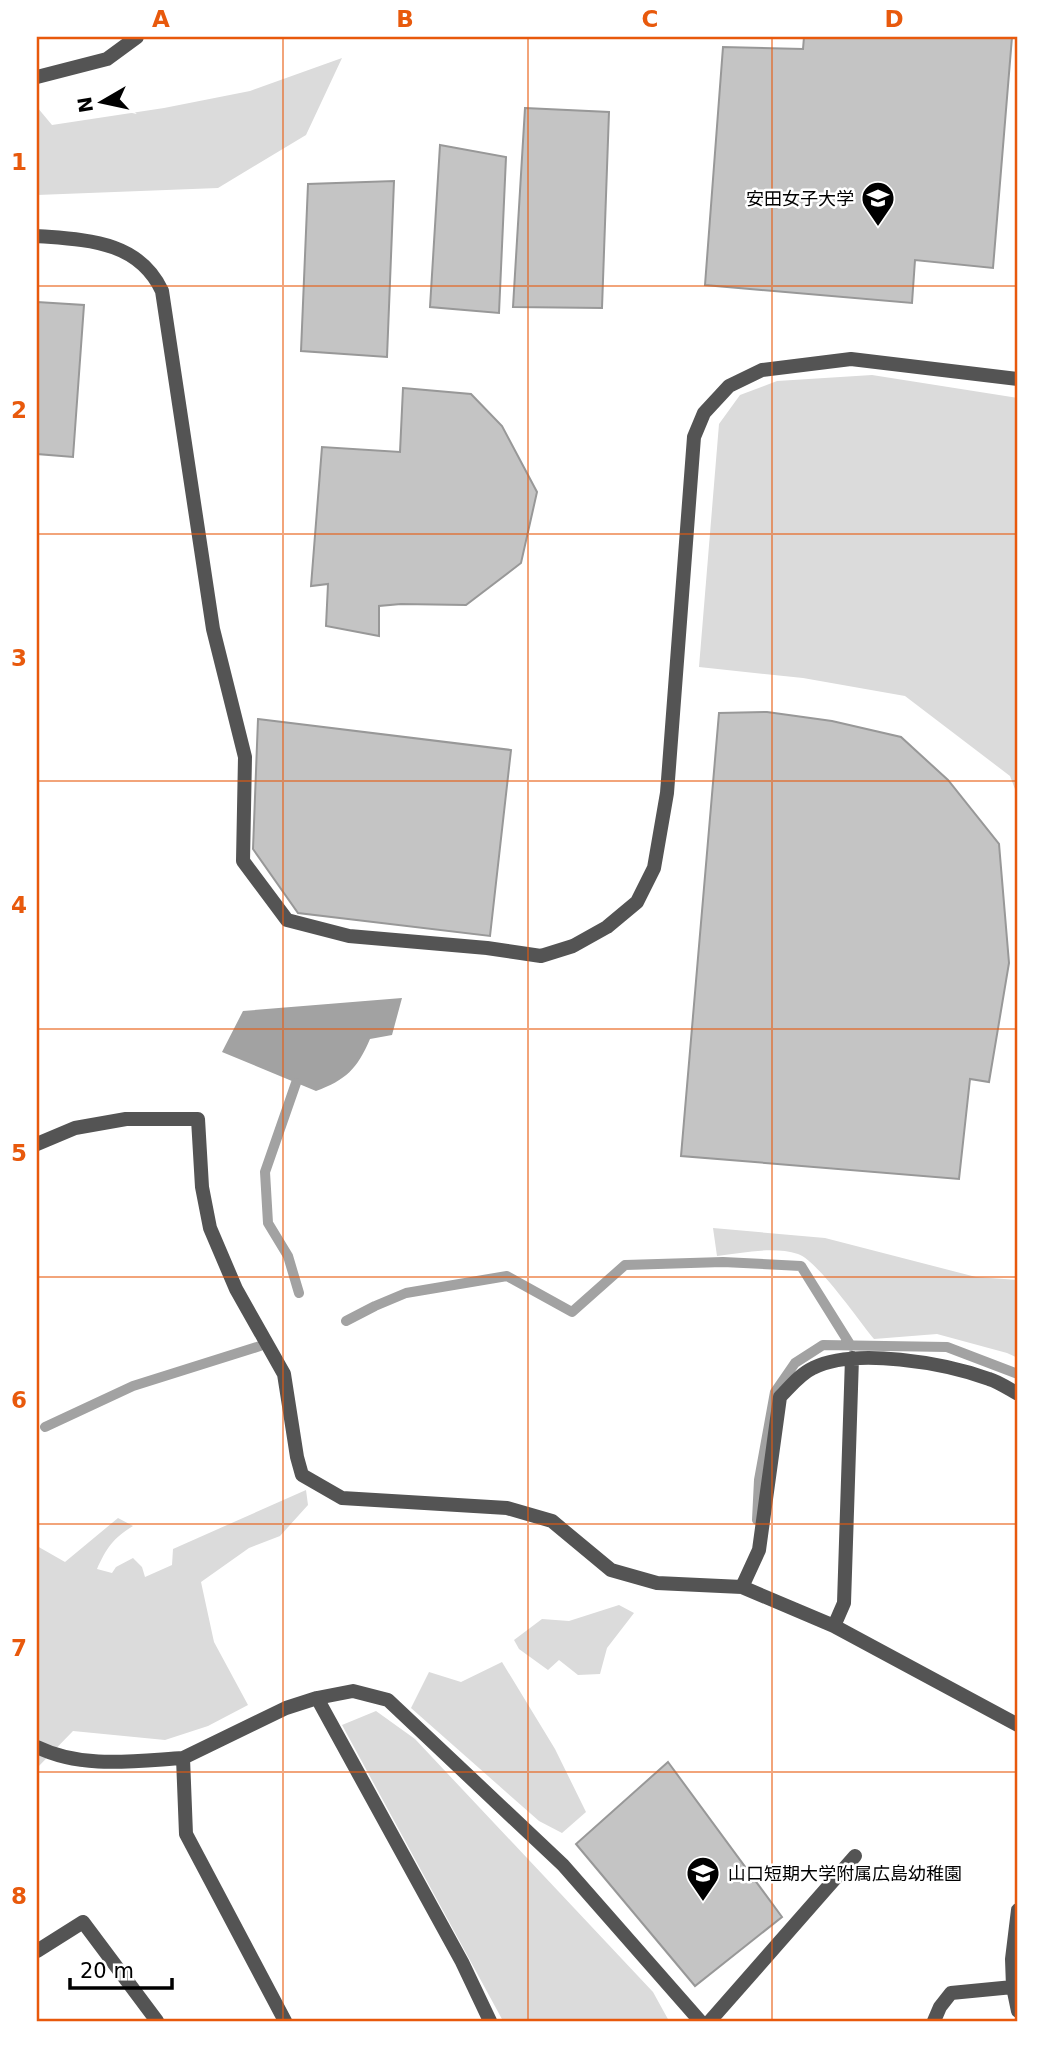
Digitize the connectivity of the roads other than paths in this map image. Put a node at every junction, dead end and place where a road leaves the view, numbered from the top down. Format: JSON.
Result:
{"nodes":[{"id":1,"x":137,"y":37,"type":"edge"},
{"id":2,"x":37,"y":77,"type":"edge"},
{"id":3,"x":37,"y":236,"type":"edge"},
{"id":4,"x":1018,"y":379,"type":"edge"},
{"id":5,"x":37,"y":1144,"type":"edge"},
{"id":6,"x":852,"y":1358,"type":"junction"},
{"id":7,"x":1018,"y":1394,"type":"edge"},
{"id":8,"x":742,"y":1587,"type":"junction"},
{"id":9,"x":834,"y":1626,"type":"junction"},
{"id":10,"x":317,"y":1698,"type":"junction"},
{"id":11,"x":1018,"y":1725,"type":"edge"},
{"id":12,"x":37,"y":1747,"type":"edge"},
{"id":13,"x":183,"y":1758,"type":"junction"},
{"id":14,"x":855,"y":1856,"type":"dead end"},
{"id":15,"x":1018,"y":1910,"type":"edge"},
{"id":16,"x":37,"y":1951,"type":"edge"},
{"id":17,"x":1013,"y":1987,"type":"junction"},
{"id":18,"x":1018,"y":2011,"type":"edge"},
{"id":19,"x":157,"y":2021,"type":"edge"},
{"id":20,"x":285,"y":2021,"type":"edge"},
{"id":21,"x":490,"y":2021,"type":"edge"},
{"id":22,"x":700,"y":2021,"type":"edge"},
{"id":23,"x":710,"y":2021,"type":"edge"},
{"id":24,"x":934,"y":2021,"type":"edge"}],
"edges":[{"from":1,"to":2,"type":"street"},
{"from":3,"to":4,"type":"street"},
{"from":5,"to":8,"type":"street"},
{"from":6,"to":7,"type":"street"},
{"from":6,"to":8,"type":"street"},
{"from":6,"to":9,"type":"street"},
{"from":8,"to":9,"type":"street"},
{"from":9,"to":11,"type":"street"},
{"from":10,"to":13,"type":"street"},
{"from":10,"to":21,"type":"street"},
{"from":10,"to":22,"type":"street"},
{"from":12,"to":13,"type":"street"},
{"from":13,"to":20,"type":"street"},
{"from":14,"to":23,"type":"street"},
{"from":15,"to":17,"type":"street"},
{"from":16,"to":19,"type":"street"},
{"from":17,"to":18,"type":"street"},
{"from":17,"to":24,"type":"street"}]}
